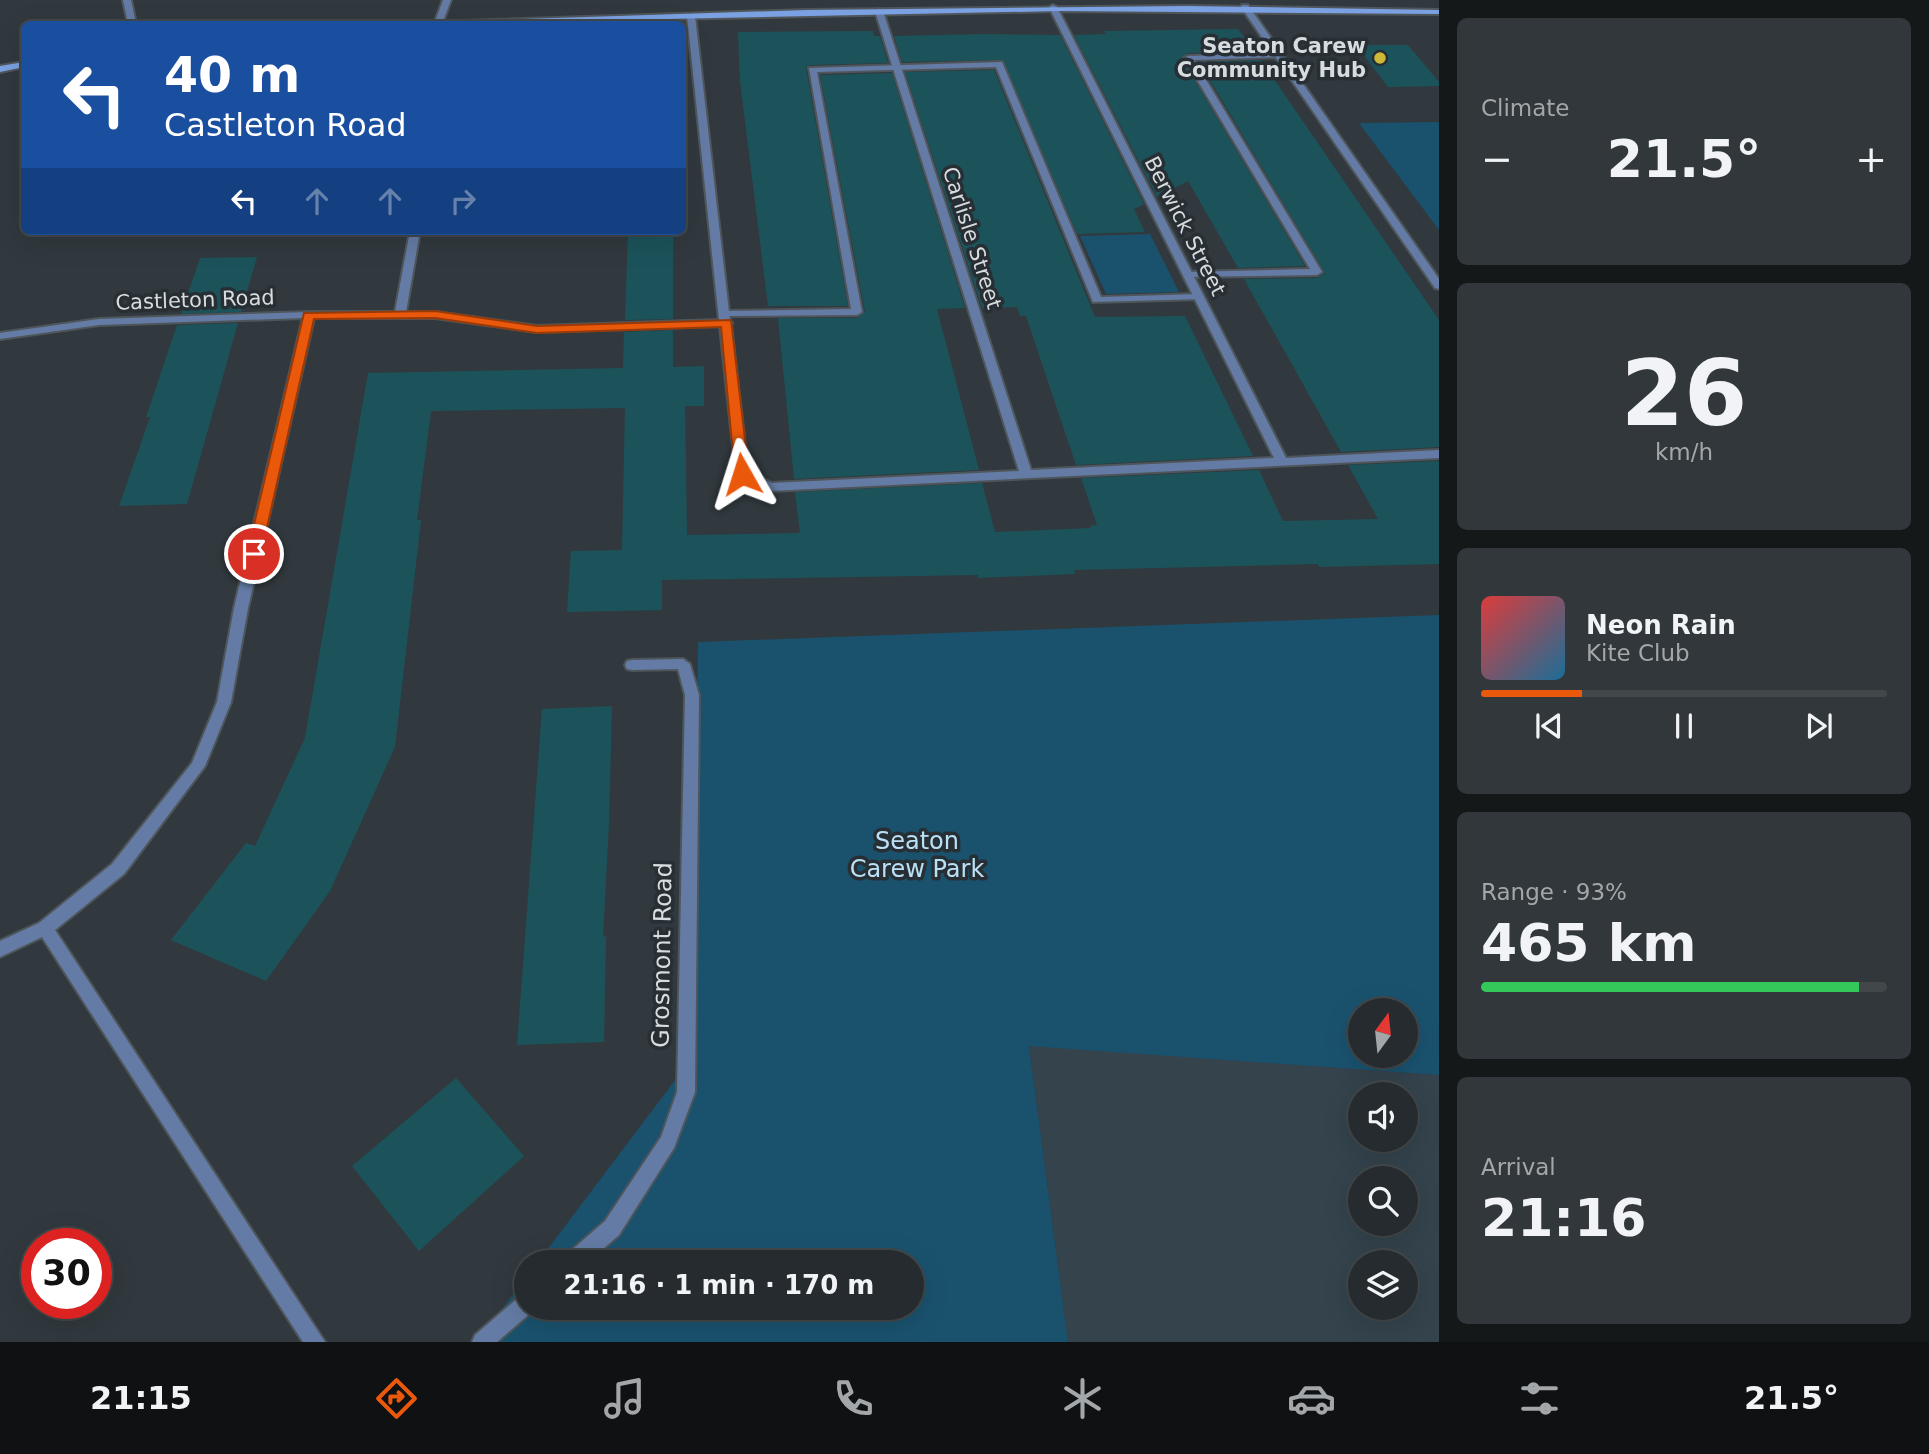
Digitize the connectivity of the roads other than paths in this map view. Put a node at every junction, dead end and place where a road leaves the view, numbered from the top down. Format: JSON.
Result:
{"nodes":[{"id":1,"x":127,"y":0,"type":"edge"},
{"id":2,"x":447,"y":0,"type":"edge"},
{"id":3,"x":1053,"y":7,"type":"junction"},
{"id":4,"x":1245,"y":7,"type":"junction"},
{"id":5,"x":879,"y":12,"type":"junction"},
{"id":6,"x":1439,"y":12,"type":"edge"},
{"id":7,"x":691,"y":16,"type":"junction"},
{"id":8,"x":131,"y":21,"type":"edge"},
{"id":9,"x":439,"y":21,"type":"edge"},
{"id":10,"x":533,"y":21,"type":"edge"},
{"id":11,"x":1279,"y":55,"type":"junction"},
{"id":12,"x":21,"y":66,"type":"edge"},
{"id":13,"x":897,"y":67,"type":"junction"},
{"id":14,"x":0,"y":69,"type":"edge"},
{"id":15,"x":414,"y":235,"type":"edge"},
{"id":16,"x":1188,"y":275,"type":"junction"},
{"id":17,"x":1439,"y":286,"type":"edge"},
{"id":18,"x":1199,"y":297,"type":"junction"},
{"id":19,"x":309,"y":315,"type":"junction"},
{"id":20,"x":400,"y":315,"type":"junction"},
{"id":21,"x":727,"y":319,"type":"junction"},
{"id":22,"x":0,"y":336,"type":"edge"},
{"id":23,"x":1439,"y":454,"type":"edge"},
{"id":24,"x":1282,"y":462,"type":"junction"},
{"id":25,"x":1027,"y":476,"type":"junction"},
{"id":26,"x":632,"y":664,"type":"dead end"},
{"id":27,"x":45,"y":928,"type":"junction"},
{"id":28,"x":0,"y":949,"type":"edge"},
{"id":29,"x":587,"y":1250,"type":"edge"},
{"id":30,"x":514,"y":1314,"type":"edge"},
{"id":31,"x":315,"y":1342,"type":"edge"},
{"id":32,"x":482,"y":1342,"type":"edge"}],
"edges":[{"from":1,"to":8,"type":"street"},
{"from":2,"to":9,"type":"street"},
{"from":3,"to":4,"type":"main road"},
{"from":3,"to":5,"type":"main road"},
{"from":3,"to":16,"type":"street","name":"Berwick Street"},
{"from":4,"to":6,"type":"main road"},
{"from":4,"to":11,"type":"street"},
{"from":5,"to":7,"type":"main road"},
{"from":5,"to":13,"type":"street","name":"Carlisle Street"},
{"from":7,"to":10,"type":"main road"},
{"from":7,"to":21,"type":"street"},
{"from":11,"to":16,"type":"street"},
{"from":11,"to":17,"type":"street"},
{"from":12,"to":14,"type":"main road"},
{"from":13,"to":18,"type":"street"},
{"from":13,"to":21,"type":"street","name":"Castleton Road"},
{"from":13,"to":25,"type":"street","name":"Carlisle Street"},
{"from":15,"to":20,"type":"street"},
{"from":16,"to":18,"type":"street","name":"Berwick Street"},
{"from":18,"to":24,"type":"street","name":"Berwick Street"},
{"from":19,"to":20,"type":"street","name":"Castleton Road"},
{"from":19,"to":22,"type":"street","name":"Castleton Road"},
{"from":19,"to":27,"type":"street"},
{"from":20,"to":21,"type":"street","name":"Castleton Road"},
{"from":21,"to":25,"type":"street"},
{"from":23,"to":24,"type":"street"},
{"from":24,"to":25,"type":"street"},
{"from":26,"to":29,"type":"street","name":"Grosmont Road"},
{"from":27,"to":28,"type":"street"},
{"from":27,"to":31,"type":"street"},
{"from":30,"to":32,"type":"street"}]}
